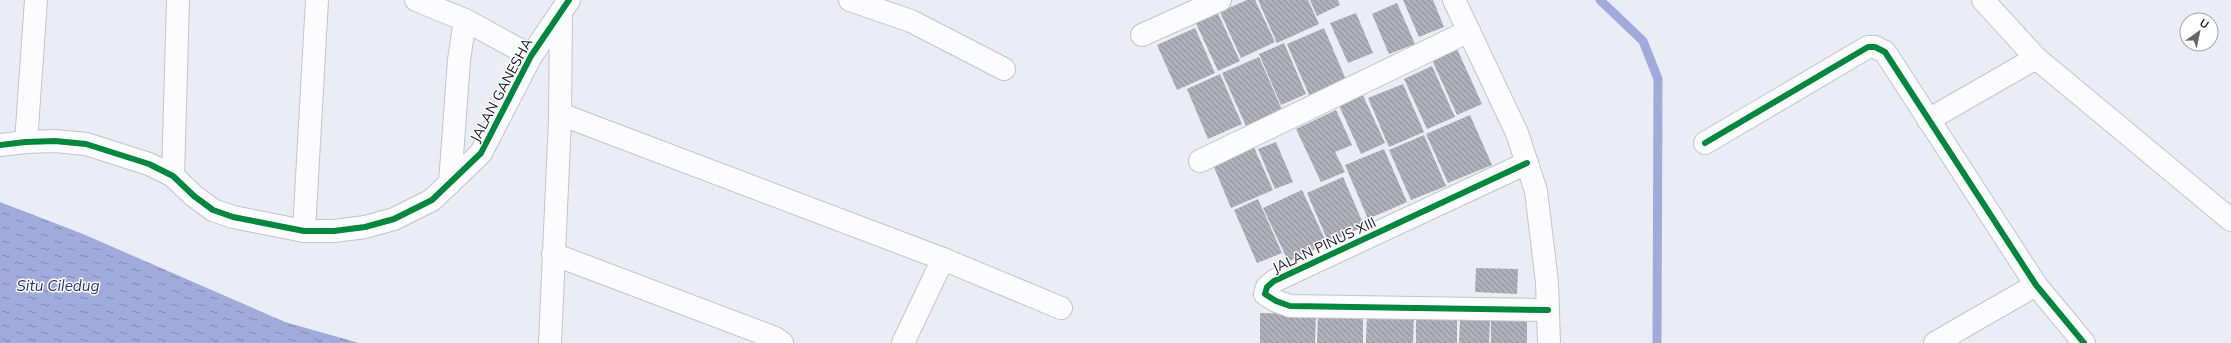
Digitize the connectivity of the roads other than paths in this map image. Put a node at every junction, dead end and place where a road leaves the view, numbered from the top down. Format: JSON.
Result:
{"nodes":[{"id":1,"x":36,"y":0,"type":"edge"},
{"id":2,"x":178,"y":0,"type":"edge"},
{"id":3,"x":317,"y":0,"type":"edge"},
{"id":4,"x":416,"y":0,"type":"edge"},
{"id":5,"x":850,"y":0,"type":"edge"},
{"id":6,"x":1220,"y":0,"type":"edge"},
{"id":7,"x":1454,"y":0,"type":"edge"},
{"id":8,"x":1984,"y":0,"type":"edge"},
{"id":9,"x":565,"y":6,"type":"edge"},
{"id":10,"x":465,"y":20,"type":"junction"},
{"id":11,"x":1470,"y":31,"type":"junction"},
{"id":12,"x":1142,"y":35,"type":"dead end"},
{"id":13,"x":531,"y":56,"type":"junction"},
{"id":14,"x":2036,"y":58,"type":"junction"},
{"id":15,"x":1004,"y":69,"type":"dead end"},
{"id":16,"x":560,"y":114,"type":"junction"},
{"id":17,"x":1928,"y":120,"type":"junction"},
{"id":18,"x":26,"y":142,"type":"junction"},
{"id":19,"x":1705,"y":143,"type":"dead end"},
{"id":20,"x":0,"y":145,"type":"edge"},
{"id":21,"x":1200,"y":161,"type":"dead end"},
{"id":22,"x":1528,"y":163,"type":"junction"},
{"id":23,"x":173,"y":176,"type":"junction"},
{"id":24,"x":450,"y":183,"type":"junction"},
{"id":25,"x":2231,"y":220,"type":"edge"},
{"id":26,"x":304,"y":231,"type":"junction"},
{"id":27,"x":554,"y":254,"type":"junction"},
{"id":28,"x":943,"y":259,"type":"junction"},
{"id":29,"x":2036,"y":285,"type":"junction"},
{"id":30,"x":1061,"y":308,"type":"dead end"},
{"id":31,"x":1548,"y":310,"type":"junction"},
{"id":32,"x":550,"y":343,"type":"edge"},
{"id":33,"x":782,"y":343,"type":"edge"},
{"id":34,"x":903,"y":343,"type":"edge"},
{"id":35,"x":1549,"y":343,"type":"edge"},
{"id":36,"x":1935,"y":343,"type":"edge"},
{"id":37,"x":2084,"y":343,"type":"edge"}],
"edges":[{"from":1,"to":18,"type":"street"},
{"from":2,"to":23,"type":"street"},
{"from":3,"to":26,"type":"street"},
{"from":4,"to":10,"type":"street"},
{"from":5,"to":15,"type":"street"},
{"from":6,"to":12,"type":"street"},
{"from":7,"to":11,"type":"street"},
{"from":8,"to":14,"type":"street"},
{"from":9,"to":13,"type":"street","name":"JALAN GANESHA"},
{"from":9,"to":16,"type":"street"},
{"from":10,"to":13,"type":"street"},
{"from":10,"to":24,"type":"street"},
{"from":11,"to":21,"type":"street"},
{"from":11,"to":22,"type":"street"},
{"from":13,"to":24,"type":"street","name":"JALAN GANESHA"},
{"from":14,"to":17,"type":"street"},
{"from":14,"to":25,"type":"street"},
{"from":16,"to":27,"type":"street"},
{"from":16,"to":28,"type":"street"},
{"from":17,"to":19,"type":"street"},
{"from":17,"to":29,"type":"street"},
{"from":18,"to":20,"type":"street","name":"JALAN GANESHA"},
{"from":18,"to":23,"type":"street","name":"JALAN GANESHA"},
{"from":22,"to":31,"type":"street"},
{"from":22,"to":31,"type":"street","name":"JALAN PINUS XIII"},
{"from":23,"to":26,"type":"street","name":"JALAN GANESHA"},
{"from":24,"to":26,"type":"street","name":"JALAN GANESHA"},
{"from":27,"to":32,"type":"street"},
{"from":27,"to":33,"type":"street"},
{"from":28,"to":30,"type":"street"},
{"from":28,"to":34,"type":"street"},
{"from":29,"to":36,"type":"street"},
{"from":29,"to":37,"type":"street"},
{"from":31,"to":35,"type":"street"}]}
